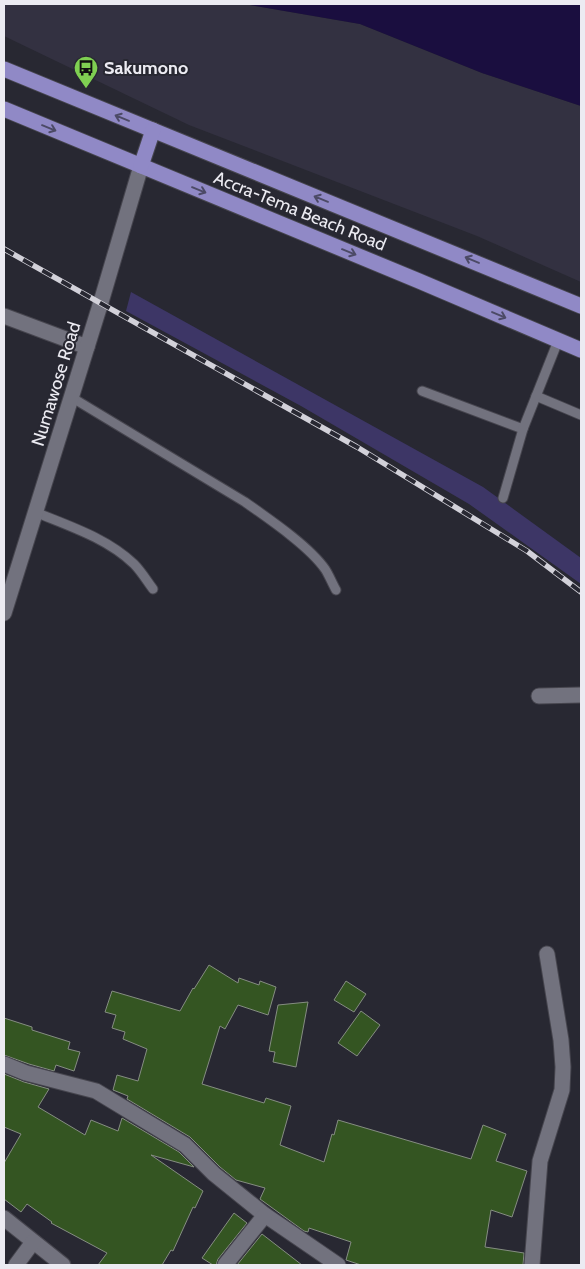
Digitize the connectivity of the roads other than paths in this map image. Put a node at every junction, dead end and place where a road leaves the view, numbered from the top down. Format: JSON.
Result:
{"nodes":[{"id":1,"x":4,"y":70,"type":"edge"},
{"id":2,"x":4,"y":109,"type":"edge"},
{"id":3,"x":153,"y":130,"type":"junction"},
{"id":4,"x":141,"y":166,"type":"junction"},
{"id":5,"x":581,"y":306,"type":"edge"},
{"id":6,"x":4,"y":316,"type":"edge"},
{"id":7,"x":558,"y":341,"type":"junction"},
{"id":8,"x":87,"y":347,"type":"junction"},
{"id":9,"x":581,"y":350,"type":"edge"},
{"id":10,"x":422,"y":391,"type":"dead end"},
{"id":11,"x":536,"y":396,"type":"junction"},
{"id":12,"x":71,"y":397,"type":"junction"},
{"id":13,"x":581,"y":415,"type":"edge"},
{"id":14,"x":522,"y":429,"type":"junction"},
{"id":15,"x":503,"y":498,"type":"dead end"},
{"id":16,"x":35,"y":512,"type":"junction"},
{"id":17,"x":153,"y":589,"type":"dead end"},
{"id":18,"x":336,"y":590,"type":"dead end"},
{"id":19,"x":4,"y":613,"type":"edge"},
{"id":20,"x":539,"y":696,"type":"dead end"},
{"id":21,"x":581,"y":696,"type":"edge"},
{"id":22,"x":546,"y":954,"type":"dead end"},
{"id":23,"x":4,"y":1064,"type":"edge"},
{"id":24,"x":265,"y":1216,"type":"junction"},
{"id":25,"x":4,"y":1218,"type":"edge"},
{"id":26,"x":33,"y":1242,"type":"junction"},
{"id":27,"x":16,"y":1265,"type":"edge"},
{"id":28,"x":63,"y":1265,"type":"edge"},
{"id":29,"x":225,"y":1265,"type":"edge"},
{"id":30,"x":338,"y":1265,"type":"edge"},
{"id":31,"x":532,"y":1265,"type":"edge"}],
"edges":[{"from":3,"to":1,"type":"main road","name":"Accra-Tema Beach Road","one_way":true},
{"from":2,"to":4,"type":"main road","name":"Accra-Tema Beach Road","one_way":true},
{"from":3,"to":4,"type":"main road"},
{"from":5,"to":3,"type":"main road","name":"Accra-Tema Beach Road","one_way":true},
{"from":4,"to":7,"type":"main road","name":"Accra-Tema Beach Road","one_way":true},
{"from":4,"to":8,"type":"street","name":"Numawose Road"},
{"from":6,"to":8,"type":"street"},
{"from":7,"to":9,"type":"main road","name":"Accra-Tema Beach Road"},
{"from":7,"to":11,"type":"lane"},
{"from":8,"to":12,"type":"street","name":"Numawose Road"},
{"from":10,"to":14,"type":"lane"},
{"from":11,"to":13,"type":"lane"},
{"from":11,"to":14,"type":"lane"},
{"from":12,"to":16,"type":"street","name":"Numawose Road"},
{"from":12,"to":18,"type":"lane"},
{"from":14,"to":15,"type":"lane"},
{"from":16,"to":17,"type":"lane"},
{"from":16,"to":19,"type":"street","name":"Numawose Road"},
{"from":20,"to":21,"type":"street"},
{"from":22,"to":31,"type":"street"},
{"from":23,"to":24,"type":"street"},
{"from":24,"to":29,"type":"street"},
{"from":24,"to":30,"type":"street"},
{"from":25,"to":26,"type":"street"},
{"from":26,"to":27,"type":"street"},
{"from":26,"to":28,"type":"street"}]}
